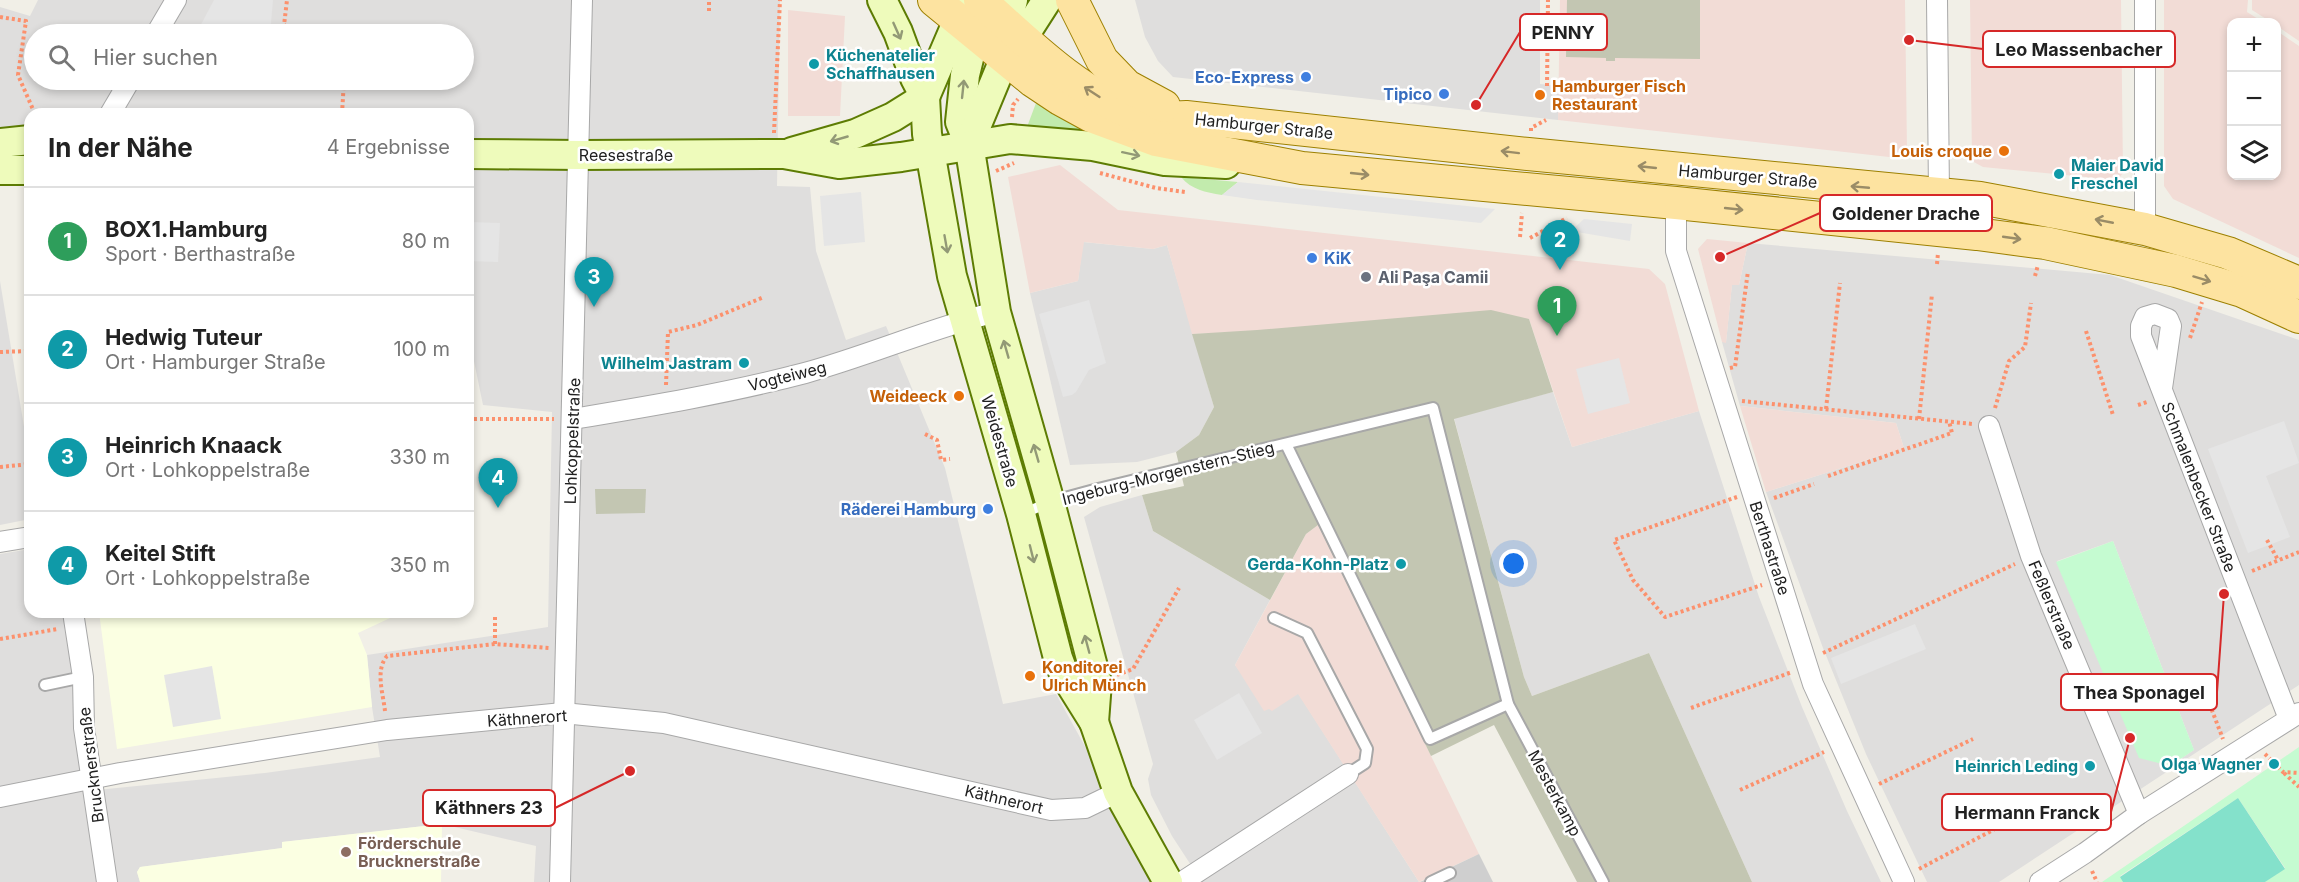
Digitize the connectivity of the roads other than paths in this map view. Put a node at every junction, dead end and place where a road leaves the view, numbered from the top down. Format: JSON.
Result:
{"nodes":[{"id":1,"x":176,"y":0,"type":"edge"},
{"id":2,"x":582,"y":0,"type":"edge"},
{"id":3,"x":882,"y":0,"type":"edge"},
{"id":4,"x":934,"y":0,"type":"edge"},
{"id":5,"x":1047,"y":0,"type":"edge"},
{"id":6,"x":1072,"y":0,"type":"edge"},
{"id":7,"x":1937,"y":0,"type":"edge"},
{"id":8,"x":2145,"y":0,"type":"edge"},
{"id":9,"x":971,"y":11,"type":"edge"},
{"id":10,"x":162,"y":24,"type":"edge"},
{"id":11,"x":1012,"y":30,"type":"edge"},
{"id":12,"x":124,"y":90,"type":"edge"},
{"id":13,"x":925,"y":97,"type":"junction"},
{"id":14,"x":114,"y":108,"type":"edge"},
{"id":15,"x":1186,"y":117,"type":"junction"},
{"id":16,"x":24,"y":141,"type":"edge"},
{"id":17,"x":0,"y":143,"type":"edge"},
{"id":18,"x":969,"y":144,"type":"junction"},
{"id":19,"x":931,"y":151,"type":"junction"},
{"id":20,"x":474,"y":154,"type":"edge"},
{"id":21,"x":580,"y":155,"type":"junction"},
{"id":22,"x":779,"y":155,"type":"junction"},
{"id":23,"x":1302,"y":168,"type":"junction"},
{"id":24,"x":0,"y":170,"type":"edge"},
{"id":25,"x":24,"y":170,"type":"edge"},
{"id":26,"x":1940,"y":194,"type":"junction"},
{"id":27,"x":1676,"y":203,"type":"junction"},
{"id":28,"x":2145,"y":229,"type":"junction"},
{"id":29,"x":2299,"y":283,"type":"edge"},
{"id":30,"x":996,"y":312,"type":"junction"},
{"id":31,"x":2299,"y":316,"type":"edge"},
{"id":32,"x":965,"y":320,"type":"junction"},
{"id":33,"x":2162,"y":388,"type":"dead end"},
{"id":34,"x":573,"y":419,"type":"junction"},
{"id":35,"x":1989,"y":426,"type":"road end"},
{"id":36,"x":1286,"y":444,"type":"junction"},
{"id":37,"x":1050,"y":502,"type":"junction"},
{"id":38,"x":1022,"y":514,"type":"junction"},
{"id":39,"x":24,"y":538,"type":"edge"},
{"id":40,"x":0,"y":542,"type":"edge"},
{"id":41,"x":1274,"y":618,"type":"dead end"},
{"id":42,"x":74,"y":619,"type":"edge"},
{"id":43,"x":83,"y":677,"type":"junction"},
{"id":44,"x":45,"y":685,"type":"dead end"},
{"id":45,"x":1508,"y":704,"type":"junction"},
{"id":46,"x":563,"y":713,"type":"junction"},
{"id":47,"x":2294,"y":716,"type":"edge"},
{"id":48,"x":1094,"y":722,"type":"junction"},
{"id":49,"x":1348,"y":774,"type":"joint"},
{"id":50,"x":91,"y":779,"type":"junction"},
{"id":51,"x":1118,"y":792,"type":"junction"},
{"id":52,"x":0,"y":797,"type":"edge"},
{"id":53,"x":2139,"y":813,"type":"junction"},
{"id":54,"x":1450,"y":873,"type":"dead end"},
{"id":55,"x":1903,"y":880,"type":"edge"},
{"id":56,"x":107,"y":882,"type":"edge"},
{"id":57,"x":560,"y":882,"type":"edge"},
{"id":58,"x":1168,"y":882,"type":"edge"},
{"id":59,"x":1182,"y":882,"type":"edge"},
{"id":60,"x":1431,"y":882,"type":"edge"},
{"id":61,"x":1603,"y":882,"type":"edge"},
{"id":62,"x":2040,"y":882,"type":"edge"}],
"edges":[{"from":1,"to":10,"type":"street"},
{"from":2,"to":21,"type":"street","name":"Lohkoppelstraße"},
{"from":3,"to":13,"type":"street","one_way":true},
{"from":4,"to":9,"type":"main road"},
{"from":5,"to":11,"type":"street"},
{"from":6,"to":15,"type":"main road","name":"Hamburger Straße"},
{"from":7,"to":26,"type":"street"},
{"from":8,"to":28,"type":"street"},
{"from":9,"to":11,"type":"main road"},
{"from":9,"to":13,"type":"street"},
{"from":18,"to":9,"type":"street","name":"Weidestraße","one_way":true},
{"from":15,"to":11,"type":"main road","name":"Hamburger Straße","one_way":true},
{"from":11,"to":18,"type":"street"},
{"from":11,"to":23,"type":"main road","name":"Hamburger Straße"},
{"from":12,"to":14,"type":"street"},
{"from":13,"to":19,"type":"street","name":"Weidestraße"},
{"from":13,"to":22,"type":"street","name":"Reesestraße","one_way":true},
{"from":26,"to":15,"type":"main road","name":"Hamburger Straße","one_way":true},
{"from":16,"to":17,"type":"street"},
{"from":18,"to":19,"type":"street","name":"Reesestraße"},
{"from":18,"to":23,"type":"street","name":"Hamburger Straße","one_way":true},
{"from":18,"to":30,"type":"street","name":"Weidestraße"},
{"from":19,"to":22,"type":"street","name":"Reesestraße"},
{"from":19,"to":32,"type":"street","name":"Weidestraße","one_way":true},
{"from":20,"to":21,"type":"street","name":"Reesestraße"},
{"from":21,"to":22,"type":"street","name":"Reesestraße"},
{"from":21,"to":34,"type":"street","name":"Lohkoppelstraße"},
{"from":23,"to":27,"type":"main road","name":"Hamburger Straße","one_way":true},
{"from":24,"to":25,"type":"street"},
{"from":28,"to":26,"type":"main road","name":"Hamburger Straße","one_way":true},
{"from":27,"to":31,"type":"main road","name":"Hamburger Straße","one_way":true},
{"from":27,"to":55,"type":"street","name":"Berthastraße"},
{"from":28,"to":29,"type":"main road","name":"Hamburger Straße"},
{"from":30,"to":32,"type":"street","name":"Vogteiweg"},
{"from":37,"to":30,"type":"street","name":"Weidestraße","one_way":true},
{"from":32,"to":34,"type":"street","name":"Vogteiweg"},
{"from":32,"to":38,"type":"street","name":"Weidestraße"},
{"from":33,"to":47,"type":"street","name":"Schmalenbecker Straße"},
{"from":34,"to":46,"type":"street","name":"Lohkoppelstraße"},
{"from":35,"to":53,"type":"street","name":"Feßlerstraße"},
{"from":36,"to":37,"type":"lane","name":"Ingeburg-Morgenstern-Stieg"},
{"from":36,"to":45,"type":"lane"},
{"from":36,"to":45,"type":"lane","name":"Ingeburg-Morgenstern-Stieg"},
{"from":37,"to":38,"type":"lane","name":"Ingeburg-Morgenstern-Stieg"},
{"from":48,"to":37,"type":"street","name":"Weidestraße","one_way":true},
{"from":38,"to":48,"type":"street","name":"Weidestraße","one_way":true},
{"from":39,"to":40,"type":"street"},
{"from":41,"to":49,"type":"lane"},
{"from":42,"to":43,"type":"street","name":"Brucknerstraße"},
{"from":43,"to":44,"type":"lane"},
{"from":43,"to":50,"type":"street","name":"Brucknerstraße"},
{"from":45,"to":61,"type":"lane","name":"Mesterkamp"},
{"from":46,"to":50,"type":"street","name":"Käthnerort"},
{"from":46,"to":51,"type":"street","name":"Käthnerort"},
{"from":46,"to":57,"type":"street","name":"Lohkoppelstraße"},
{"from":47,"to":53,"type":"street"},
{"from":48,"to":51,"type":"street","name":"Weidestraße"},
{"from":49,"to":59,"type":"street"},
{"from":50,"to":52,"type":"street","name":"Käthnerort"},
{"from":50,"to":56,"type":"street","name":"Brucknerstraße"},
{"from":51,"to":58,"type":"street","name":"Weidestraße"},
{"from":53,"to":62,"type":"street"},
{"from":54,"to":60,"type":"lane"}]}
